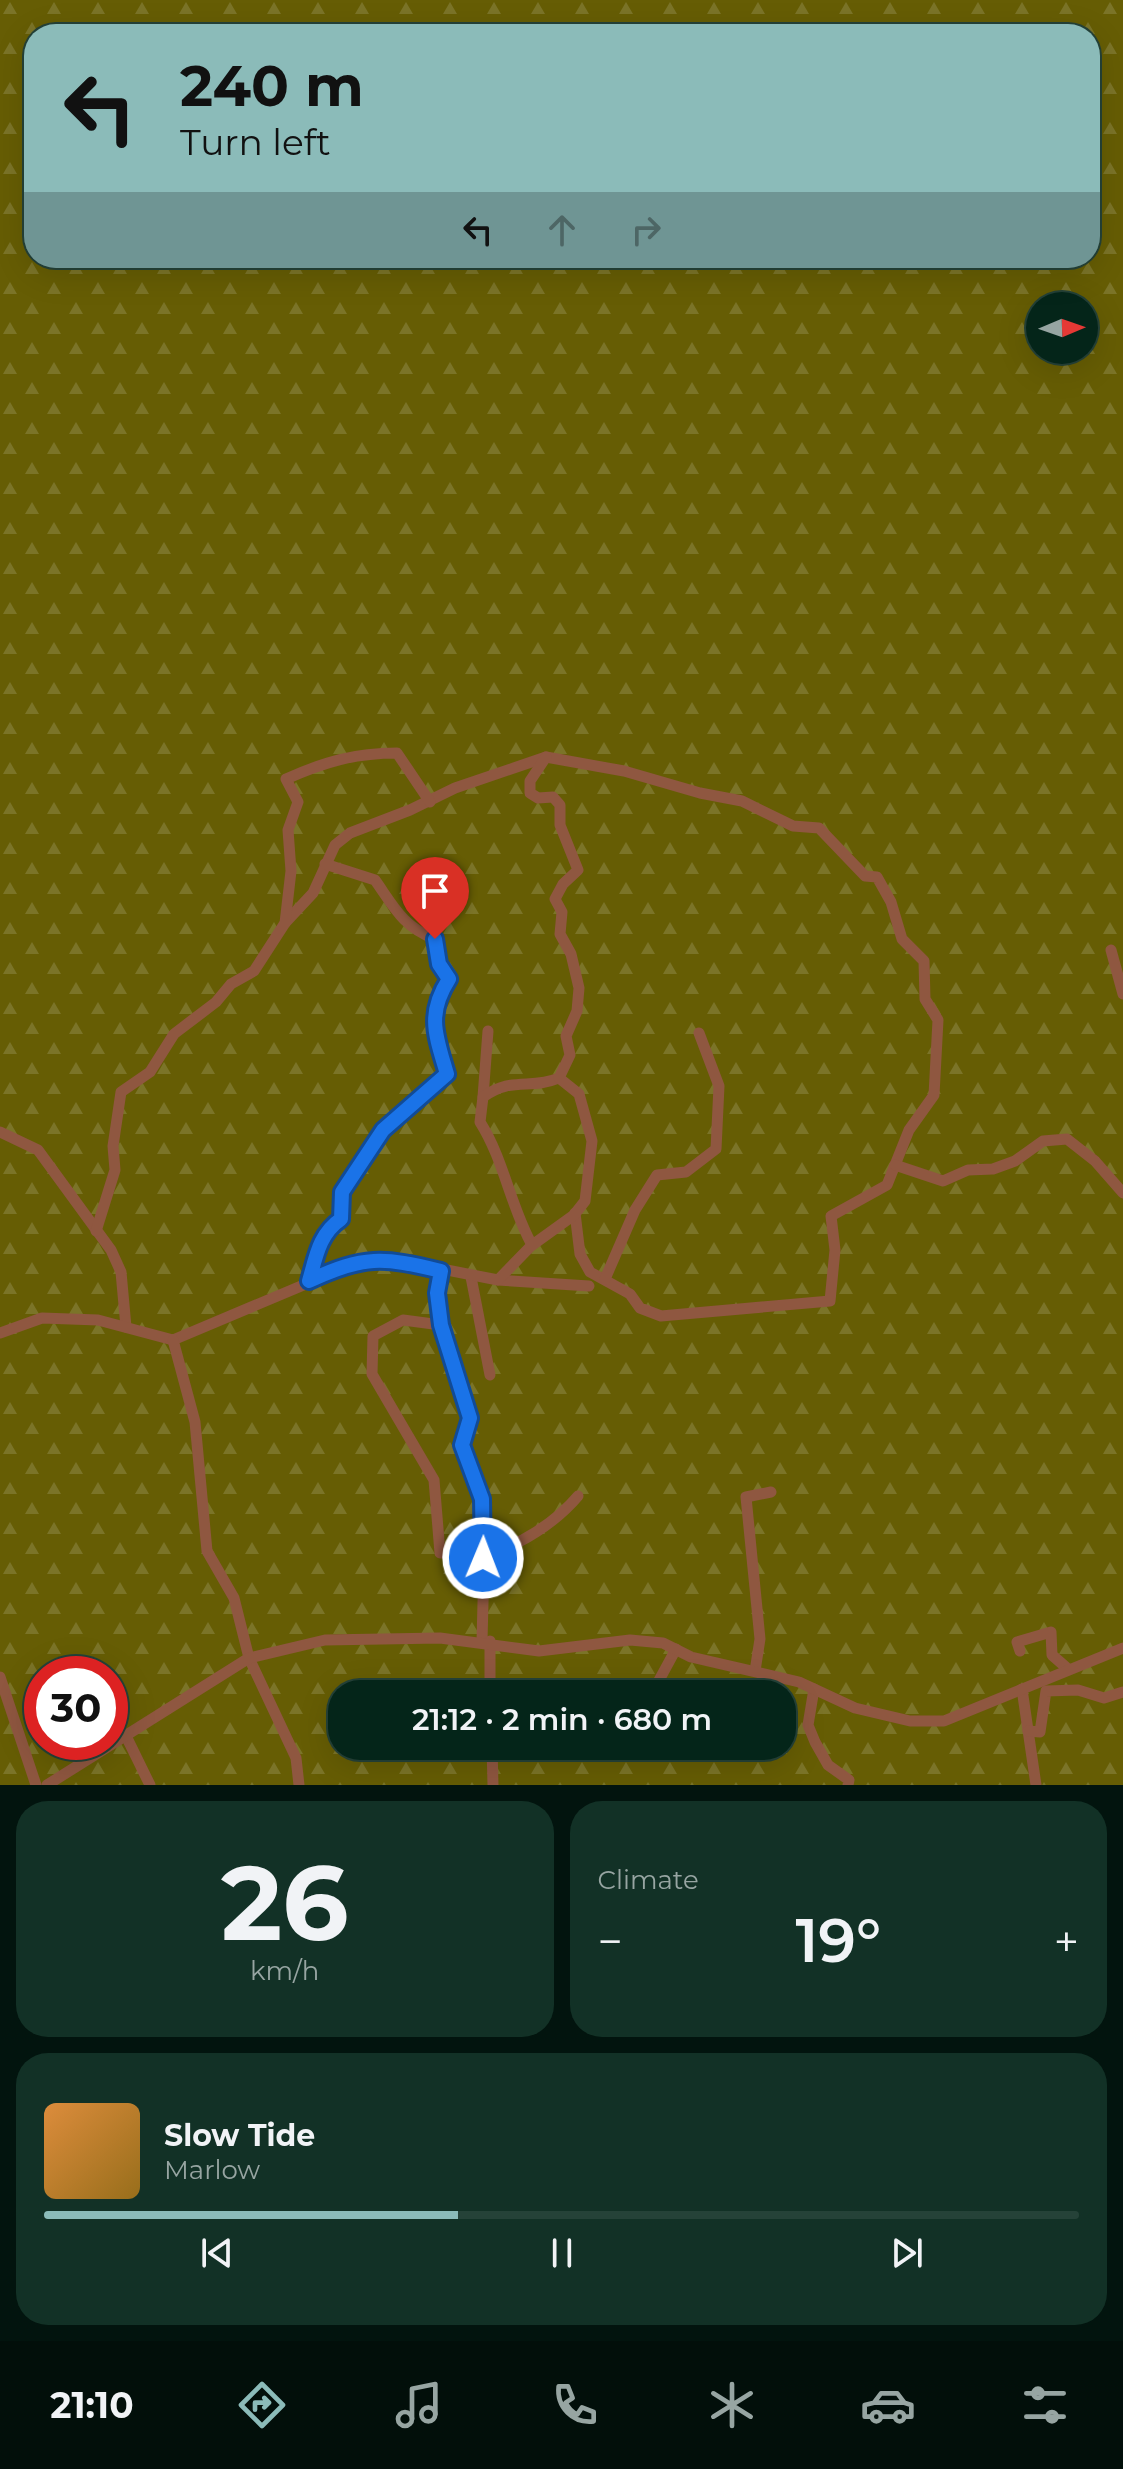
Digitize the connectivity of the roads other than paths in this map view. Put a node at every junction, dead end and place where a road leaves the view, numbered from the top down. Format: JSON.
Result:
{"nodes":[{"id":1,"x":546,"y":757,"type":"junction"},
{"id":2,"x":430,"y":802,"type":"junction"},
{"id":3,"x":325,"y":864,"type":"junction"},
{"id":4,"x":285,"y":923,"type":"junction"},
{"id":5,"x":1111,"y":950,"type":"dead end"},
{"id":6,"x":1123,"y":994,"type":"edge"},
{"id":7,"x":488,"y":1031,"type":"dead end"},
{"id":8,"x":699,"y":1033,"type":"dead end"},
{"id":9,"x":559,"y":1078,"type":"junction"},
{"id":10,"x":483,"y":1097,"type":"junction"},
{"id":11,"x":0,"y":1132,"type":"edge"},
{"id":12,"x":895,"y":1165,"type":"junction"},
{"id":13,"x":1123,"y":1193,"type":"edge"},
{"id":14,"x":575,"y":1213,"type":"junction"},
{"id":15,"x":96,"y":1231,"type":"junction"},
{"id":16,"x":532,"y":1245,"type":"junction"},
{"id":17,"x":441,"y":1271,"type":"junction"},
{"id":18,"x":471,"y":1277,"type":"junction"},
{"id":19,"x":605,"y":1279,"type":"junction"},
{"id":20,"x":498,"y":1280,"type":"junction"},
{"id":21,"x":309,"y":1281,"type":"junction"},
{"id":22,"x":589,"y":1286,"type":"dead end"},
{"id":23,"x":441,"y":1325,"type":"junction"},
{"id":24,"x":126,"y":1327,"type":"junction"},
{"id":25,"x":0,"y":1333,"type":"edge"},
{"id":26,"x":173,"y":1340,"type":"junction"},
{"id":27,"x":490,"y":1375,"type":"dead end"},
{"id":28,"x":771,"y":1492,"type":"dead end"},
{"id":29,"x":578,"y":1496,"type":"dead end"},
{"id":30,"x":484,"y":1554,"type":"junction"},
{"id":31,"x":486,"y":1641,"type":"junction"},
{"id":32,"x":1123,"y":1648,"type":"edge"},
{"id":33,"x":676,"y":1649,"type":"junction"},
{"id":34,"x":1020,"y":1651,"type":"dead end"},
{"id":35,"x":249,"y":1658,"type":"junction"},
{"id":36,"x":1068,"y":1669,"type":"junction"},
{"id":37,"x":755,"y":1671,"type":"junction"},
{"id":38,"x":0,"y":1677,"type":"edge"},
{"id":39,"x":489,"y":1680,"type":"edge"},
{"id":40,"x":659,"y":1680,"type":"edge"},
{"id":41,"x":814,"y":1689,"type":"junction"},
{"id":42,"x":1022,"y":1689,"type":"junction"},
{"id":43,"x":1123,"y":1692,"type":"edge"},
{"id":44,"x":1028,"y":1731,"type":"junction"},
{"id":45,"x":128,"y":1735,"type":"edge"},
{"id":46,"x":128,"y":1740,"type":"edge"},
{"id":47,"x":87,"y":1760,"type":"edge"},
{"id":48,"x":492,"y":1760,"type":"edge"},
{"id":49,"x":36,"y":1785,"type":"edge"},
{"id":50,"x":47,"y":1785,"type":"edge"},
{"id":51,"x":150,"y":1785,"type":"edge"},
{"id":52,"x":299,"y":1785,"type":"edge"},
{"id":53,"x":493,"y":1785,"type":"edge"},
{"id":54,"x":848,"y":1785,"type":"edge"},
{"id":55,"x":1036,"y":1785,"type":"edge"}],
"edges":[{"from":1,"to":2,"type":"street"},
{"from":1,"to":9,"type":"street"},
{"from":1,"to":12,"type":"street"},
{"from":2,"to":3,"type":"street"},
{"from":2,"to":4,"type":"street"},
{"from":3,"to":4,"type":"street"},
{"from":3,"to":21,"type":"street"},
{"from":4,"to":15,"type":"street"},
{"from":5,"to":6,"type":"street"},
{"from":7,"to":10,"type":"street"},
{"from":8,"to":19,"type":"street"},
{"from":9,"to":10,"type":"street"},
{"from":9,"to":14,"type":"street"},
{"from":10,"to":16,"type":"street"},
{"from":11,"to":15,"type":"street"},
{"from":12,"to":13,"type":"street"},
{"from":12,"to":19,"type":"street"},
{"from":14,"to":16,"type":"street"},
{"from":14,"to":19,"type":"street"},
{"from":15,"to":24,"type":"street"},
{"from":16,"to":20,"type":"street"},
{"from":17,"to":18,"type":"street"},
{"from":17,"to":21,"type":"street"},
{"from":17,"to":23,"type":"street"},
{"from":18,"to":20,"type":"street"},
{"from":18,"to":27,"type":"street"},
{"from":20,"to":22,"type":"street"},
{"from":21,"to":26,"type":"street"},
{"from":23,"to":30,"type":"street"},
{"from":23,"to":30,"type":"street"},
{"from":24,"to":25,"type":"street"},
{"from":24,"to":26,"type":"street"},
{"from":26,"to":35,"type":"street"},
{"from":28,"to":37,"type":"street"},
{"from":29,"to":30,"type":"street"},
{"from":30,"to":31,"type":"street"},
{"from":31,"to":33,"type":"street"},
{"from":31,"to":35,"type":"street"},
{"from":31,"to":39,"type":"street"},
{"from":32,"to":36,"type":"street"},
{"from":33,"to":37,"type":"street"},
{"from":33,"to":40,"type":"street"},
{"from":34,"to":36,"type":"street"},
{"from":35,"to":45,"type":"street"},
{"from":35,"to":52,"type":"street"},
{"from":36,"to":42,"type":"street"},
{"from":37,"to":41,"type":"street"},
{"from":38,"to":49,"type":"street"},
{"from":41,"to":42,"type":"street"},
{"from":41,"to":54,"type":"street"},
{"from":42,"to":44,"type":"street"},
{"from":43,"to":44,"type":"street"},
{"from":44,"to":55,"type":"street"},
{"from":46,"to":51,"type":"street"},
{"from":47,"to":50,"type":"street"},
{"from":48,"to":53,"type":"street"}]}
